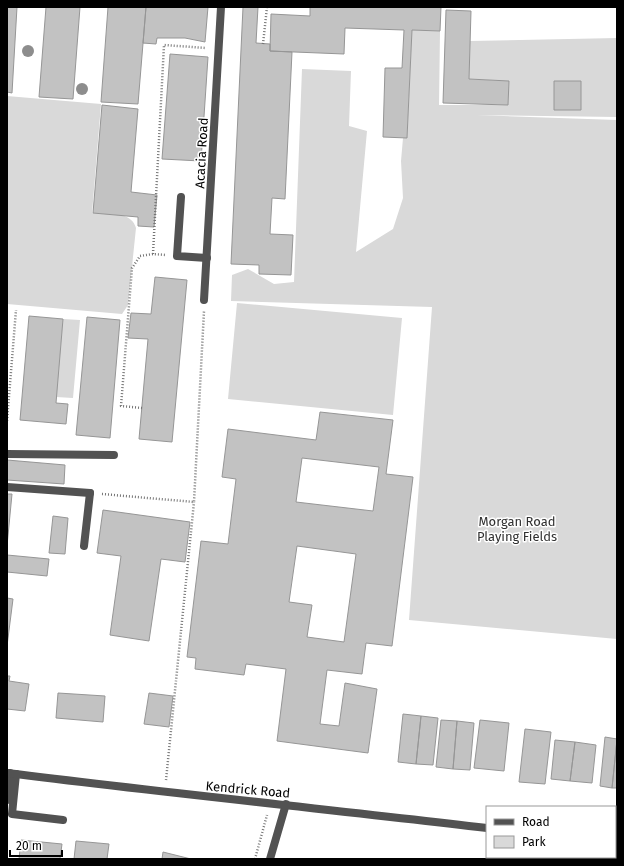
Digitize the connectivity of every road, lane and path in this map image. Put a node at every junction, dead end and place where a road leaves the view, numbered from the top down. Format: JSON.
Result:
{"nodes":[{"id":1,"x":221,"y":7,"type":"edge"},
{"id":2,"x":267,"y":7,"type":"edge"},
{"id":3,"x":263,"y":44,"type":"dead end"},
{"id":4,"x":219,"y":49,"type":"junction"},
{"id":5,"x":181,"y":196,"type":"dead end"},
{"id":6,"x":153,"y":254,"type":"junction"},
{"id":7,"x":177,"y":256,"type":"junction"},
{"id":8,"x":207,"y":258,"type":"junction"},
{"id":9,"x":204,"y":300,"type":"joint"},
{"id":10,"x":16,"y":310,"type":"dead end"},
{"id":11,"x":142,"y":408,"type":"dead end"},
{"id":12,"x":7,"y":421,"type":"edge"},
{"id":13,"x":7,"y":454,"type":"edge"},
{"id":14,"x":114,"y":455,"type":"dead end"},
{"id":15,"x":7,"y":487,"type":"edge"},
{"id":16,"x":90,"y":494,"type":"junction"},
{"id":17,"x":194,"y":502,"type":"junction"},
{"id":18,"x":84,"y":546,"type":"dead end"},
{"id":19,"x":11,"y":773,"type":"edge"},
{"id":20,"x":165,"y":793,"type":"junction"},
{"id":21,"x":7,"y":800,"type":"edge"},
{"id":22,"x":271,"y":803,"type":"junction"},
{"id":23,"x":286,"y":804,"type":"junction"},
{"id":24,"x":63,"y":820,"type":"dead end"},
{"id":25,"x":486,"y":828,"type":"edge"},
{"id":26,"x":255,"y":859,"type":"edge"},
{"id":27,"x":270,"y":859,"type":"edge"}],
"edges":[{"from":1,"to":4,"type":"street","name":"Acacia Road"},
{"from":2,"to":3,"type":"path"},
{"from":4,"to":6,"type":"path"},
{"from":4,"to":8,"type":"street","name":"Acacia Road"},
{"from":5,"to":7,"type":"street"},
{"from":6,"to":7,"type":"path"},
{"from":6,"to":11,"type":"path"},
{"from":7,"to":8,"type":"street"},
{"from":8,"to":9,"type":"street","name":"Acacia Road"},
{"from":9,"to":17,"type":"path"},
{"from":10,"to":12,"type":"path"},
{"from":13,"to":14,"type":"street"},
{"from":15,"to":16,"type":"street"},
{"from":16,"to":17,"type":"path"},
{"from":16,"to":18,"type":"street"},
{"from":17,"to":20,"type":"path"},
{"from":19,"to":20,"type":"street","name":"Kendrick Road"},
{"from":19,"to":21,"type":"street"},
{"from":19,"to":24,"type":"street"},
{"from":20,"to":22,"type":"street","name":"Kendrick Road"},
{"from":22,"to":23,"type":"street","name":"Kendrick Road"},
{"from":22,"to":26,"type":"path"},
{"from":23,"to":25,"type":"street","name":"Kendrick Road"},
{"from":23,"to":27,"type":"street"}]}
